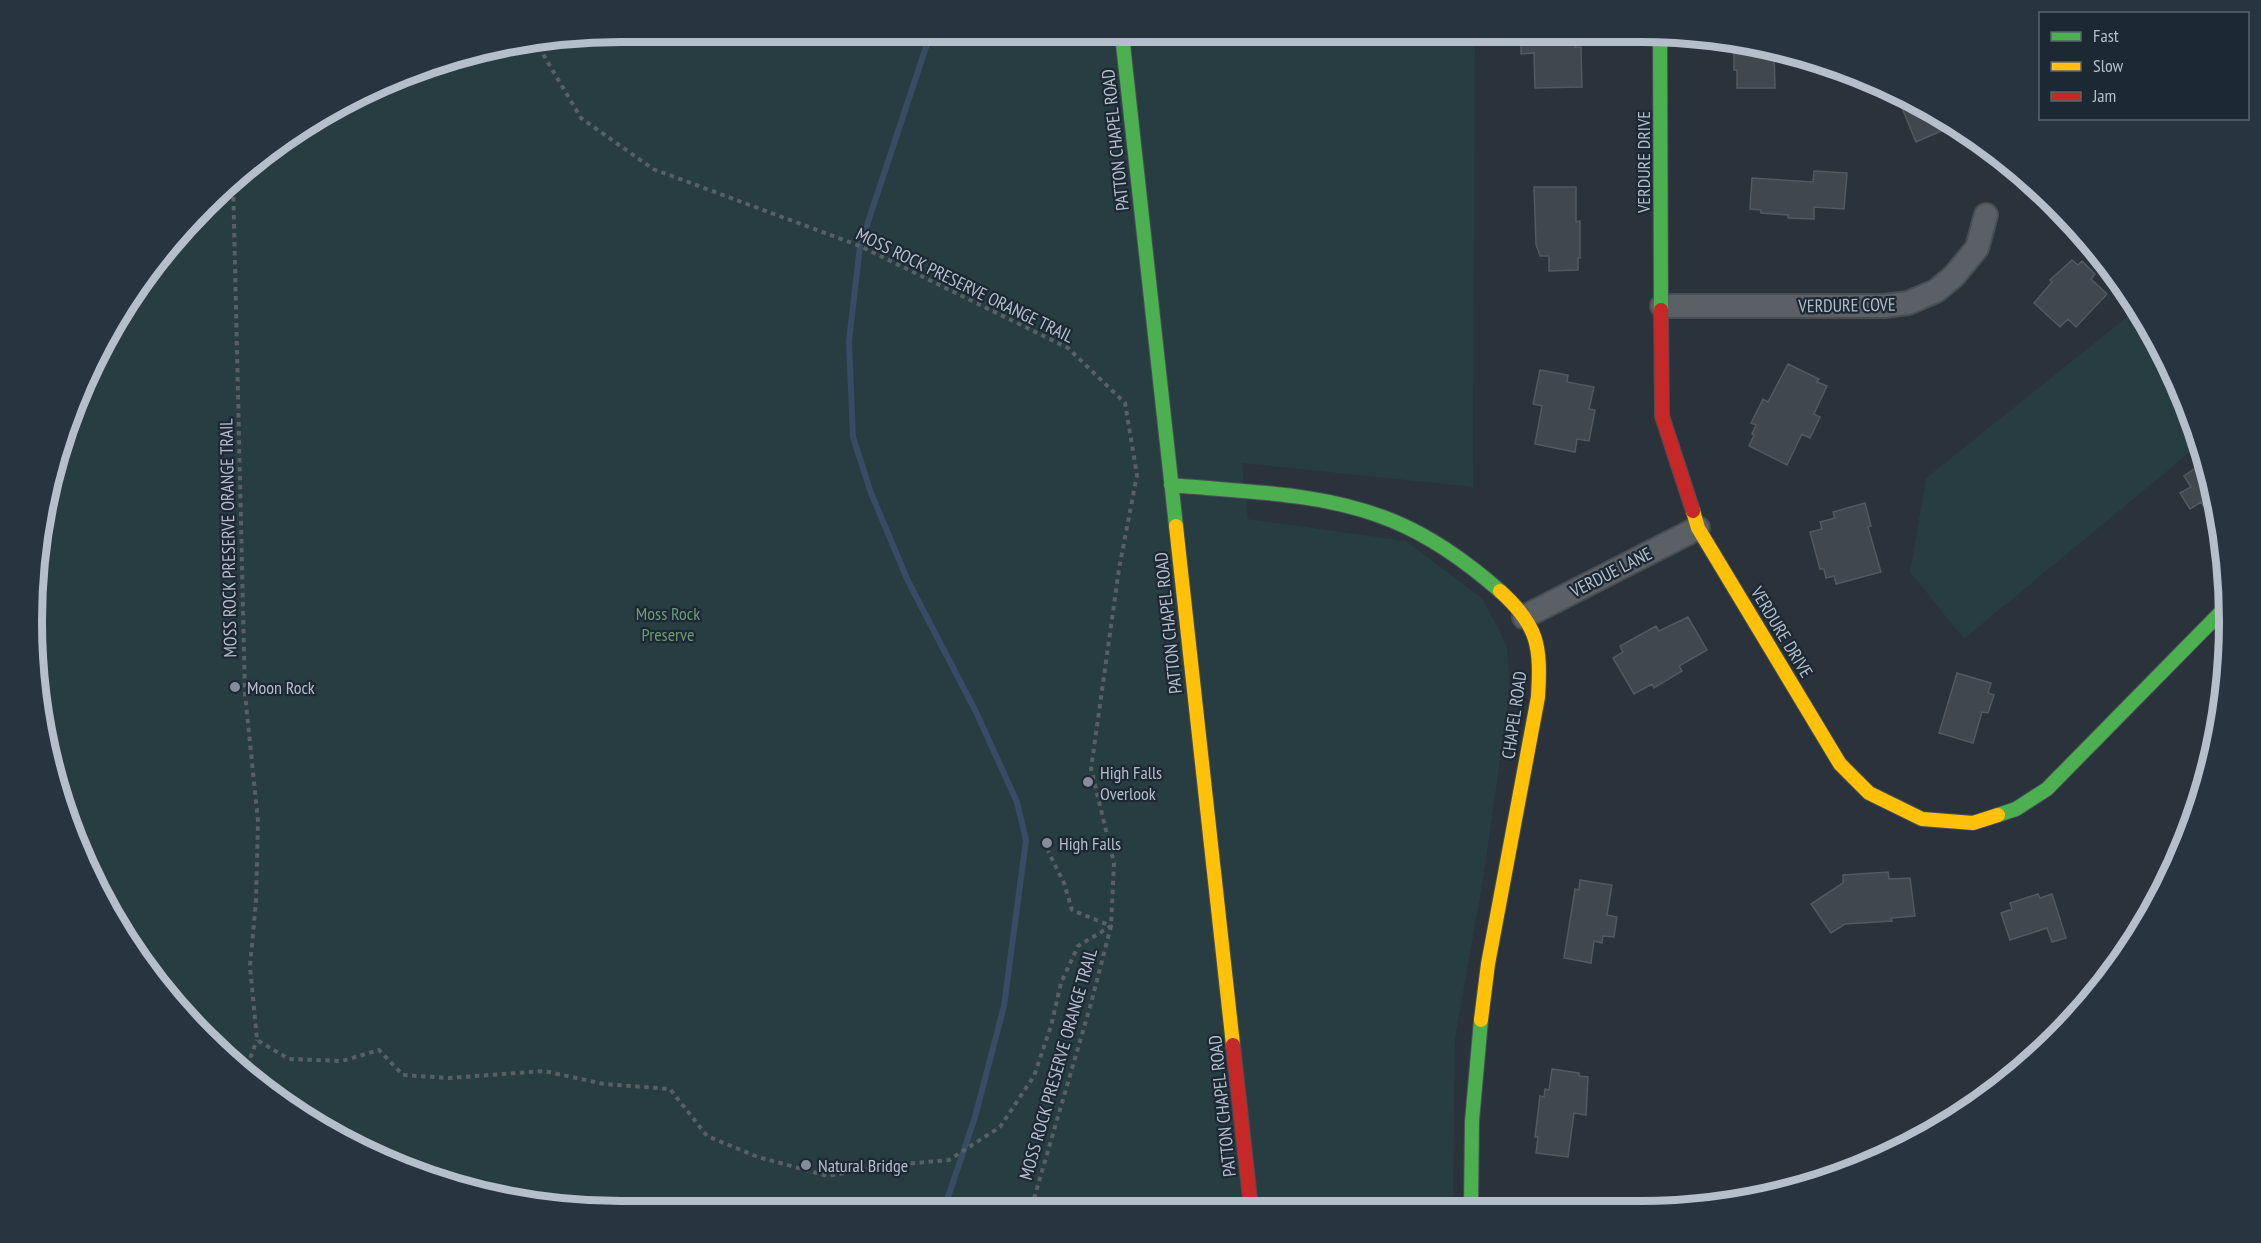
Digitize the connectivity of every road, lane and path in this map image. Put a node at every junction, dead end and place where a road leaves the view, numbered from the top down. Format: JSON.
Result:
{"nodes":[{"id":1,"x":1123,"y":42,"type":"edge"},
{"id":2,"x":1660,"y":43,"type":"edge"},
{"id":3,"x":539,"y":48,"type":"edge"},
{"id":4,"x":233,"y":192,"type":"edge"},
{"id":5,"x":1986,"y":215,"type":"dead end"},
{"id":6,"x":1662,"y":306,"type":"junction"},
{"id":7,"x":1171,"y":485,"type":"junction"},
{"id":8,"x":1698,"y":528,"type":"junction"},
{"id":9,"x":2219,"y":615,"type":"edge"},
{"id":10,"x":1524,"y":617,"type":"junction"},
{"id":11,"x":1048,"y":851,"type":"dead end"},
{"id":12,"x":1111,"y":926,"type":"junction"},
{"id":13,"x":258,"y":1040,"type":"junction"},
{"id":14,"x":248,"y":1064,"type":"edge"},
{"id":15,"x":1033,"y":1201,"type":"edge"},
{"id":16,"x":1250,"y":1201,"type":"edge"},
{"id":17,"x":1471,"y":1201,"type":"edge"}],
"edges":[{"from":1,"to":7,"type":"street","name":"PATTON CHAPEL ROAD"},
{"from":2,"to":6,"type":"street","name":"VERDURE DRIVE"},
{"from":3,"to":12,"type":"path","name":"MOSS ROCK PRESERVE ORANGE TRAIL"},
{"from":4,"to":13,"type":"path","name":"MOSS ROCK PRESERVE ORANGE TRAIL"},
{"from":5,"to":6,"type":"street","name":"VERDURE COVE"},
{"from":6,"to":8,"type":"street","name":"VERDURE DRIVE"},
{"from":7,"to":10,"type":"street","name":"CHAPEL ROAD"},
{"from":7,"to":16,"type":"street","name":"PATTON CHAPEL ROAD"},
{"from":8,"to":9,"type":"street","name":"VERDURE DRIVE"},
{"from":8,"to":10,"type":"street","name":"VERDUE LANE"},
{"from":10,"to":17,"type":"street","name":"CHAPEL ROAD"},
{"from":11,"to":12,"type":"path"},
{"from":12,"to":13,"type":"path","name":"MOSS ROCK PRESERVE ORANGE TRAIL"},
{"from":12,"to":15,"type":"path","name":"MOSS ROCK PRESERVE ORANGE TRAIL"},
{"from":13,"to":14,"type":"path","name":"MOSS ROCK PRESERVE ORANGE TRAIL"}]}
